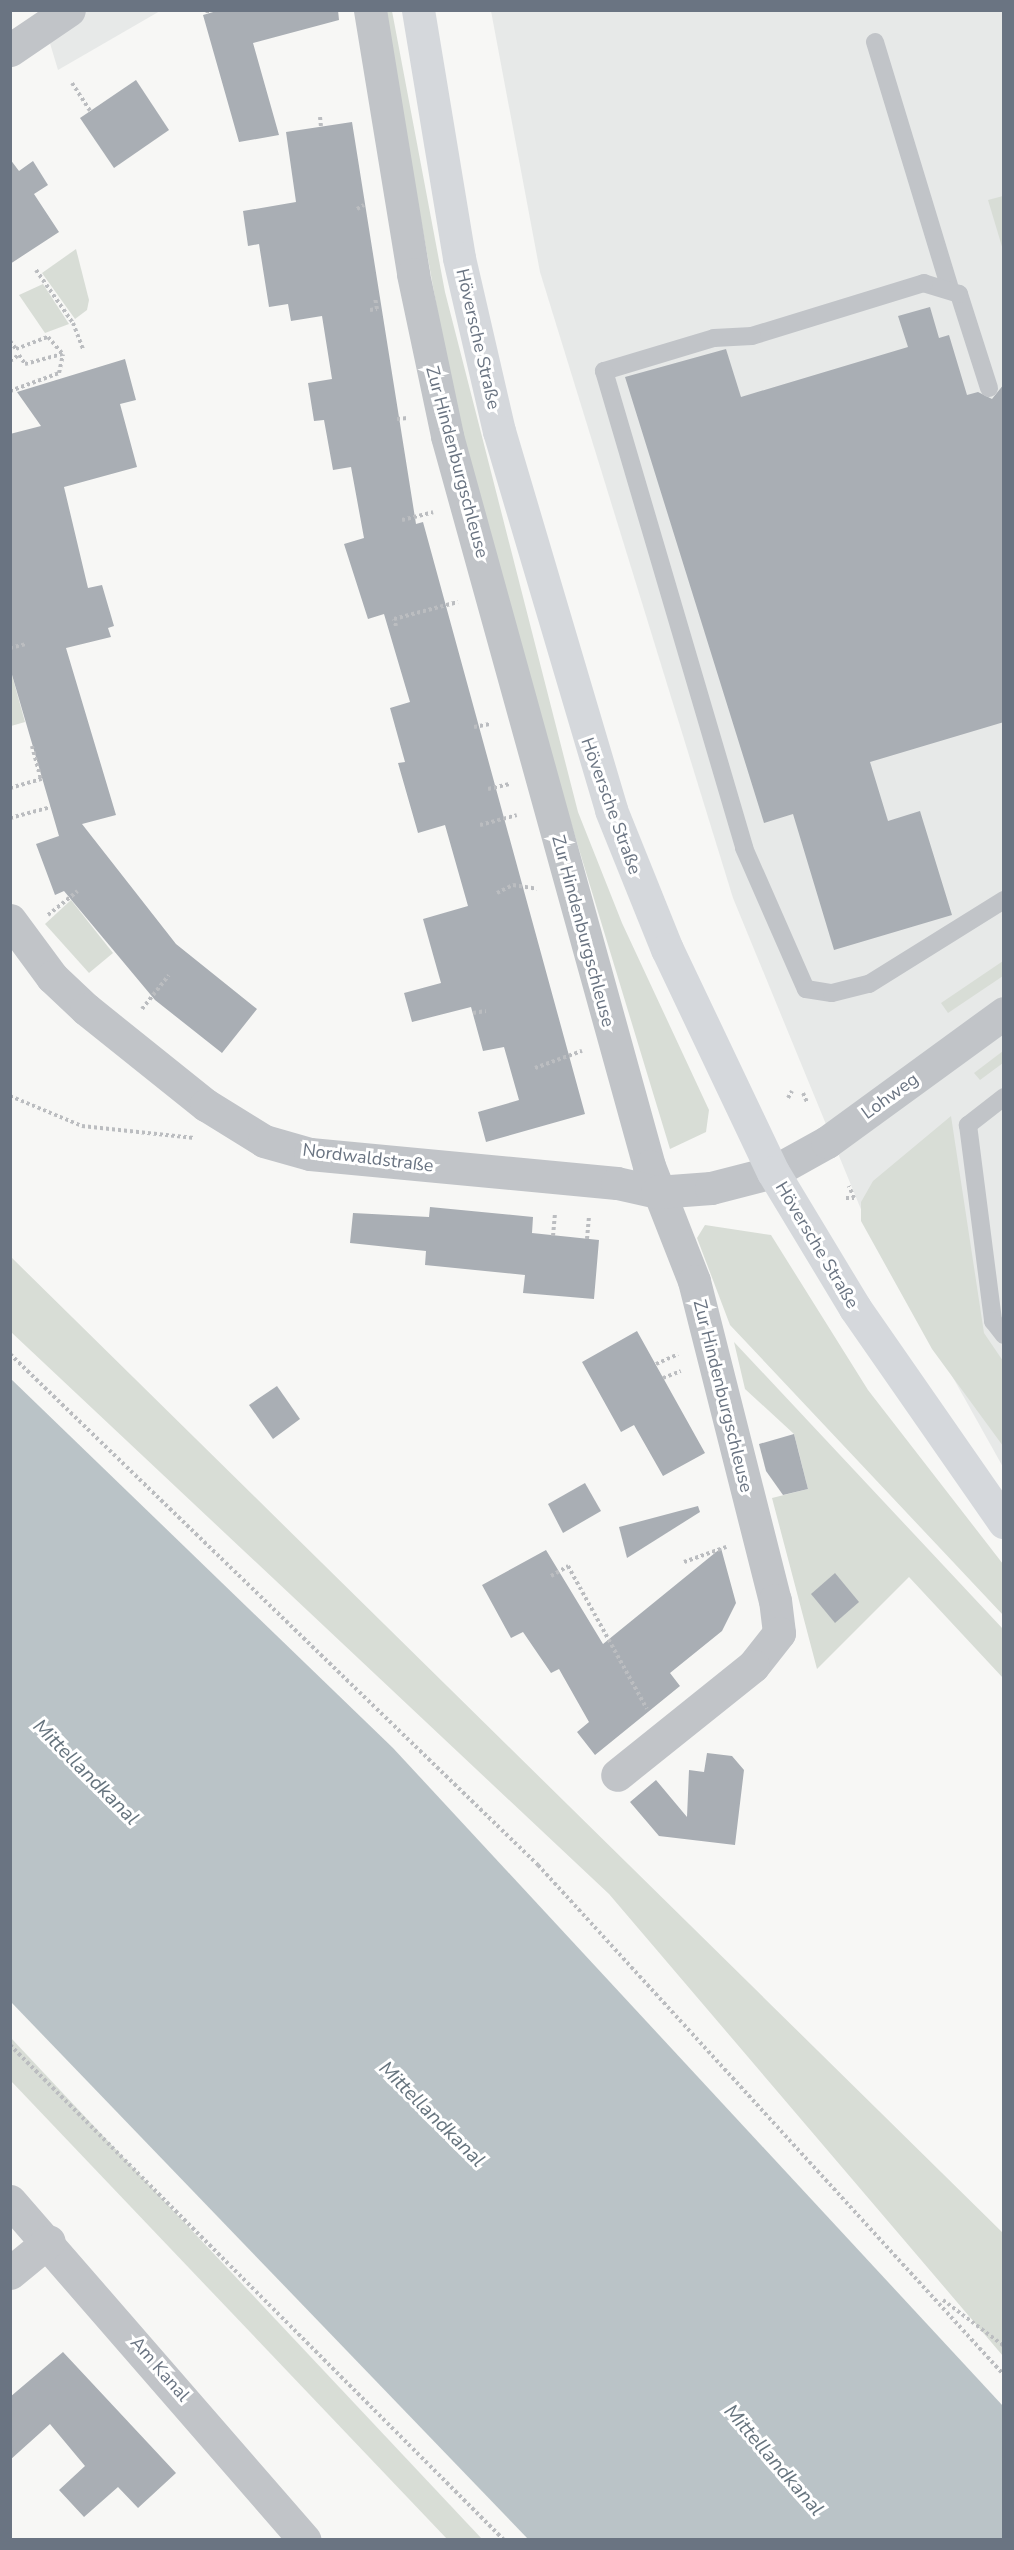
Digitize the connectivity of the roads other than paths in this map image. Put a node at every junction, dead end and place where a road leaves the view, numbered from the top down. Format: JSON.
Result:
{"nodes":[{"id":1,"x":69,"y":10,"type":"edge"},
{"id":2,"x":370,"y":10,"type":"edge"},
{"id":3,"x":417,"y":10,"type":"edge"},
{"id":4,"x":875,"y":42,"type":"dead end"},
{"id":5,"x":10,"y":50,"type":"edge"},
{"id":6,"x":949,"y":286,"type":"junction"},
{"id":7,"x":989,"y":388,"type":"dead end"},
{"id":8,"x":1004,"y":900,"type":"edge"},
{"id":9,"x":26,"y":920,"type":"edge"},
{"id":10,"x":1004,"y":1013,"type":"edge"},
{"id":11,"x":1004,"y":1097,"type":"edge"},
{"id":12,"x":773,"y":1172,"type":"junction"},
{"id":13,"x":657,"y":1192,"type":"junction"},
{"id":14,"x":1004,"y":1335,"type":"edge"},
{"id":15,"x":1004,"y":1522,"type":"edge"},
{"id":16,"x":617,"y":1775,"type":"dead end"},
{"id":17,"x":10,"y":2201,"type":"edge"},
{"id":18,"x":49,"y":2241,"type":"junction"},
{"id":19,"x":10,"y":2272,"type":"edge"},
{"id":20,"x":305,"y":2540,"type":"edge"}],
"edges":[{"from":1,"to":5,"type":"street"},
{"from":2,"to":13,"type":"street","name":"Zur Hindenburgschleuse"},
{"from":3,"to":12,"type":"main road","name":"Höversche Straße"},
{"from":4,"to":6,"type":"lane"},
{"from":6,"to":7,"type":"lane"},
{"from":6,"to":8,"type":"lane"},
{"from":9,"to":13,"type":"street","name":"Nordwaldstraße"},
{"from":10,"to":12,"type":"street","name":"Lohweg"},
{"from":11,"to":14,"type":"lane"},
{"from":12,"to":13,"type":"street","name":"Nordwaldstraße"},
{"from":12,"to":15,"type":"main road","name":"Höversche Straße"},
{"from":13,"to":16,"type":"street","name":"Zur Hindenburgschleuse"},
{"from":17,"to":18,"type":"street","name":"Am Kanal"},
{"from":18,"to":19,"type":"street"},
{"from":18,"to":20,"type":"street","name":"Am Kanal"}]}
